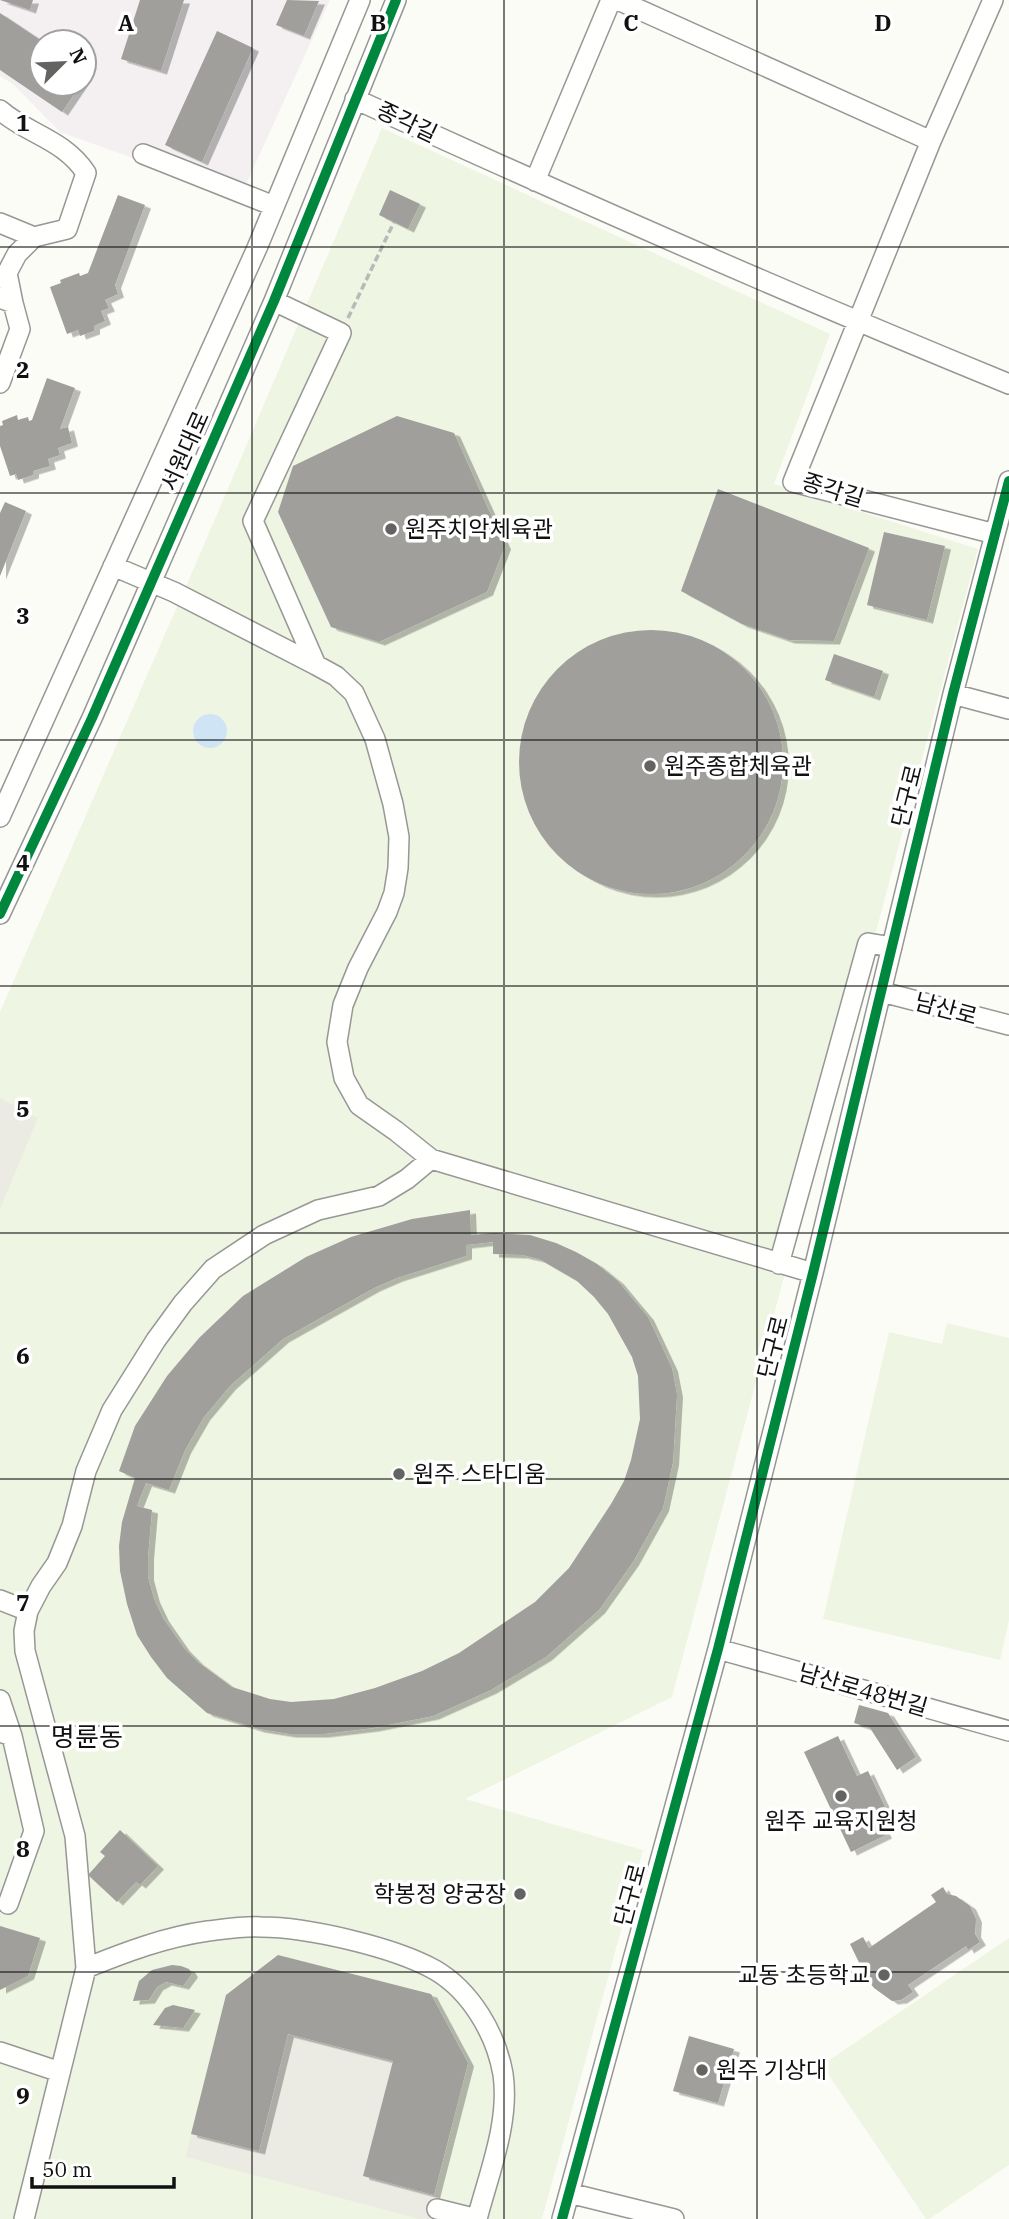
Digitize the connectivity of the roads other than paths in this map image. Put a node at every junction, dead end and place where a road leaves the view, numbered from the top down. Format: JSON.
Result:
{"nodes":[{"id":1,"x":359,"y":0,"type":"edge"},
{"id":2,"x":396,"y":0,"type":"edge"},
{"id":3,"x":611,"y":0,"type":"edge"},
{"id":4,"x":618,"y":0,"type":"edge"},
{"id":5,"x":993,"y":0,"type":"edge"},
{"id":6,"x":355,"y":99,"type":"junction"},
{"id":7,"x":0,"y":110,"type":"edge"},
{"id":8,"x":931,"y":141,"type":"junction"},
{"id":9,"x":143,"y":154,"type":"dead end"},
{"id":10,"x":535,"y":181,"type":"junction"},
{"id":11,"x":274,"y":206,"type":"junction"},
{"id":12,"x":0,"y":223,"type":"edge"},
{"id":13,"x":34,"y":237,"type":"junction"},
{"id":14,"x":6,"y":300,"type":"edge"},
{"id":15,"x":274,"y":301,"type":"junction"},
{"id":16,"x":857,"y":322,"type":"junction"},
{"id":17,"x":0,"y":383,"type":"edge"},
{"id":18,"x":1009,"y":384,"type":"edge"},
{"id":19,"x":1009,"y":481,"type":"edge"},
{"id":20,"x":995,"y":534,"type":"junction"},
{"id":21,"x":113,"y":566,"type":"junction"},
{"id":22,"x":150,"y":582,"type":"junction"},
{"id":23,"x":316,"y":665,"type":"junction"},
{"id":24,"x":953,"y":694,"type":"junction"},
{"id":25,"x":1009,"y":709,"type":"edge"},
{"id":26,"x":0,"y":817,"type":"edge"},
{"id":27,"x":0,"y":914,"type":"edge"},
{"id":28,"x":892,"y":947,"type":"junction"},
{"id":29,"x":882,"y":992,"type":"junction"},
{"id":30,"x":1009,"y":1025,"type":"edge"},
{"id":31,"x":430,"y":1159,"type":"junction"},
{"id":32,"x":779,"y":1264,"type":"junction"},
{"id":33,"x":813,"y":1273,"type":"junction"},
{"id":34,"x":0,"y":1600,"type":"edge"},
{"id":35,"x":28,"y":1611,"type":"junction"},
{"id":36,"x":718,"y":1649,"type":"junction"},
{"id":37,"x":0,"y":1700,"type":"edge"},
{"id":38,"x":1009,"y":1731,"type":"edge"},
{"id":39,"x":6,"y":1734,"type":"edge"},
{"id":40,"x":8,"y":1904,"type":"dead end"},
{"id":41,"x":86,"y":1968,"type":"junction"},
{"id":42,"x":0,"y":2052,"type":"edge"},
{"id":43,"x":61,"y":2073,"type":"junction"},
{"id":44,"x":569,"y":2193,"type":"junction"},
{"id":45,"x":436,"y":2209,"type":"dead end"},
{"id":46,"x":24,"y":2219,"type":"edge"},
{"id":47,"x":477,"y":2219,"type":"edge"},
{"id":48,"x":562,"y":2219,"type":"edge"},
{"id":49,"x":674,"y":2219,"type":"edge"}],
"edges":[{"from":1,"to":11,"type":"street","name":"서원대로"},
{"from":2,"to":6,"type":"street","name":"서원대로"},
{"from":3,"to":10,"type":"street"},
{"from":4,"to":8,"type":"street"},
{"from":5,"to":8,"type":"street","name":"종각길"},
{"from":6,"to":10,"type":"street","name":"종각길"},
{"from":6,"to":15,"type":"street","name":"서원대로"},
{"from":7,"to":13,"type":"street"},
{"from":8,"to":16,"type":"street","name":"종각길"},
{"from":9,"to":11,"type":"street"},
{"from":10,"to":16,"type":"street","name":"종각길"},
{"from":11,"to":21,"type":"street","name":"서원대로"},
{"from":12,"to":13,"type":"street"},
{"from":13,"to":14,"type":"street"},
{"from":14,"to":17,"type":"street"},
{"from":15,"to":22,"type":"street","name":"서원대로"},
{"from":15,"to":23,"type":"street"},
{"from":16,"to":18,"type":"street","name":"종각길"},
{"from":16,"to":20,"type":"street","name":"종각길"},
{"from":19,"to":20,"type":"street","name":"단구로"},
{"from":20,"to":24,"type":"street","name":"단구로"},
{"from":21,"to":22,"type":"street"},
{"from":21,"to":26,"type":"street","name":"서원대로"},
{"from":22,"to":23,"type":"street"},
{"from":22,"to":27,"type":"street","name":"서원대로"},
{"from":23,"to":31,"type":"street"},
{"from":24,"to":25,"type":"street"},
{"from":24,"to":28,"type":"street","name":"단구로"},
{"from":28,"to":29,"type":"street","name":"단구로"},
{"from":28,"to":32,"type":"street"},
{"from":29,"to":30,"type":"street","name":"남산로"},
{"from":29,"to":33,"type":"street","name":"단구로"},
{"from":31,"to":32,"type":"street"},
{"from":31,"to":35,"type":"street"},
{"from":32,"to":33,"type":"street"},
{"from":33,"to":36,"type":"street","name":"단구로"},
{"from":34,"to":35,"type":"street"},
{"from":35,"to":41,"type":"street"},
{"from":36,"to":38,"type":"street","name":"남산로48번길"},
{"from":36,"to":44,"type":"street","name":"단구로"},
{"from":37,"to":39,"type":"street"},
{"from":39,"to":40,"type":"street"},
{"from":41,"to":43,"type":"street"},
{"from":41,"to":47,"type":"street"},
{"from":42,"to":43,"type":"street"},
{"from":43,"to":46,"type":"street"},
{"from":44,"to":48,"type":"street","name":"단구로"},
{"from":44,"to":49,"type":"street"},
{"from":45,"to":47,"type":"street"}]}
